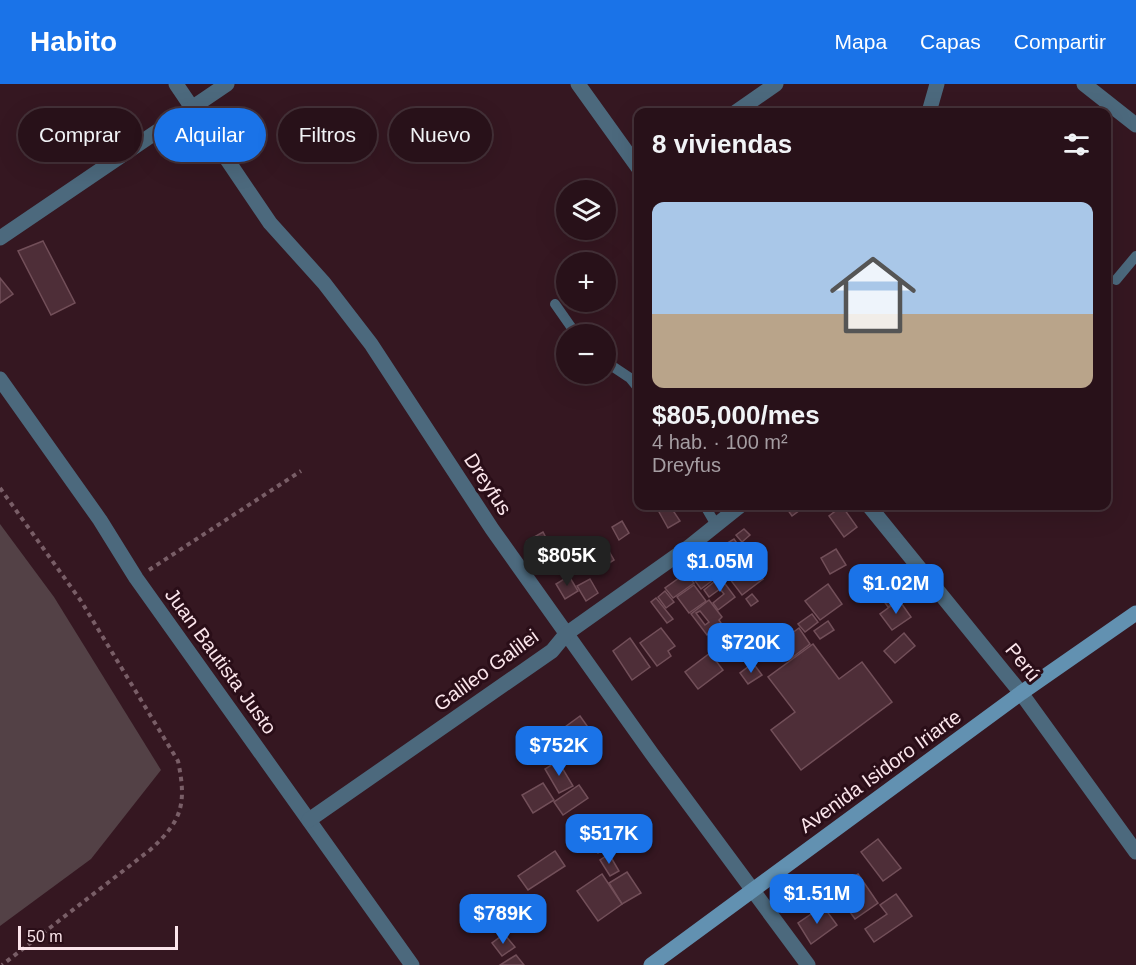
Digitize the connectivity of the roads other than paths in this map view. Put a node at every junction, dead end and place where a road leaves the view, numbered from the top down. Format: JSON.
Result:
{"nodes":[{"id":1,"x":176,"y":84,"type":"edge"},
{"id":2,"x":227,"y":84,"type":"edge"},
{"id":3,"x":578,"y":84,"type":"edge"},
{"id":4,"x":776,"y":84,"type":"edge"},
{"id":5,"x":937,"y":84,"type":"edge"},
{"id":6,"x":1084,"y":84,"type":"edge"},
{"id":7,"x":192,"y":106,"type":"junction"},
{"id":8,"x":742,"y":108,"type":"edge"},
{"id":9,"x":930,"y":108,"type":"edge"},
{"id":10,"x":1136,"y":124,"type":"edge"},
{"id":11,"x":634,"y":162,"type":"edge"},
{"id":12,"x":0,"y":238,"type":"edge"},
{"id":13,"x":1136,"y":256,"type":"edge"},
{"id":14,"x":1116,"y":280,"type":"dead end"},
{"id":15,"x":555,"y":304,"type":"dead end"},
{"id":16,"x":569,"y":324,"type":"edge"},
{"id":17,"x":616,"y":369,"type":"edge"},
{"id":18,"x":0,"y":379,"type":"edge"},
{"id":19,"x":634,"y":383,"type":"edge"},
{"id":20,"x":707,"y":510,"type":"edge"},
{"id":21,"x":735,"y":510,"type":"edge"},
{"id":22,"x":872,"y":510,"type":"edge"},
{"id":23,"x":716,"y":525,"type":"junction"},
{"id":24,"x":1136,"y":613,"type":"edge"},
{"id":25,"x":566,"y":634,"type":"junction"},
{"id":26,"x":1021,"y":693,"type":"junction"},
{"id":27,"x":309,"y":820,"type":"junction"},
{"id":28,"x":1136,"y":852,"type":"edge"},
{"id":29,"x":754,"y":890,"type":"junction"},
{"id":30,"x":412,"y":965,"type":"edge"},
{"id":31,"x":651,"y":965,"type":"edge"},
{"id":32,"x":808,"y":965,"type":"edge"}],
"edges":[{"from":1,"to":7,"type":"street","name":"Dreyfus"},
{"from":2,"to":7,"type":"street"},
{"from":3,"to":11,"type":"street"},
{"from":4,"to":8,"type":"street"},
{"from":5,"to":9,"type":"street"},
{"from":6,"to":10,"type":"street"},
{"from":7,"to":12,"type":"street"},
{"from":7,"to":25,"type":"street","name":"Dreyfus"},
{"from":13,"to":14,"type":"lane"},
{"from":15,"to":16,"type":"lane"},
{"from":17,"to":19,"type":"lane"},
{"from":18,"to":27,"type":"street","name":"Juan Bautista Justo"},
{"from":20,"to":23,"type":"lane"},
{"from":21,"to":23,"type":"street","name":"Galileo Galilei"},
{"from":22,"to":26,"type":"street","name":"Perú"},
{"from":23,"to":25,"type":"street","name":"Galileo Galilei"},
{"from":24,"to":26,"type":"street","name":"Avenida Isidoro Iriarte"},
{"from":25,"to":27,"type":"street","name":"Galileo Galilei"},
{"from":25,"to":29,"type":"street","name":"Dreyfus"},
{"from":26,"to":28,"type":"street","name":"Perú"},
{"from":26,"to":29,"type":"street","name":"Avenida Isidoro Iriarte"},
{"from":27,"to":30,"type":"street","name":"Juan Bautista Justo"},
{"from":29,"to":31,"type":"street","name":"Avenida Isidoro Iriarte"},
{"from":29,"to":32,"type":"street","name":"Dreyfus"}]}
